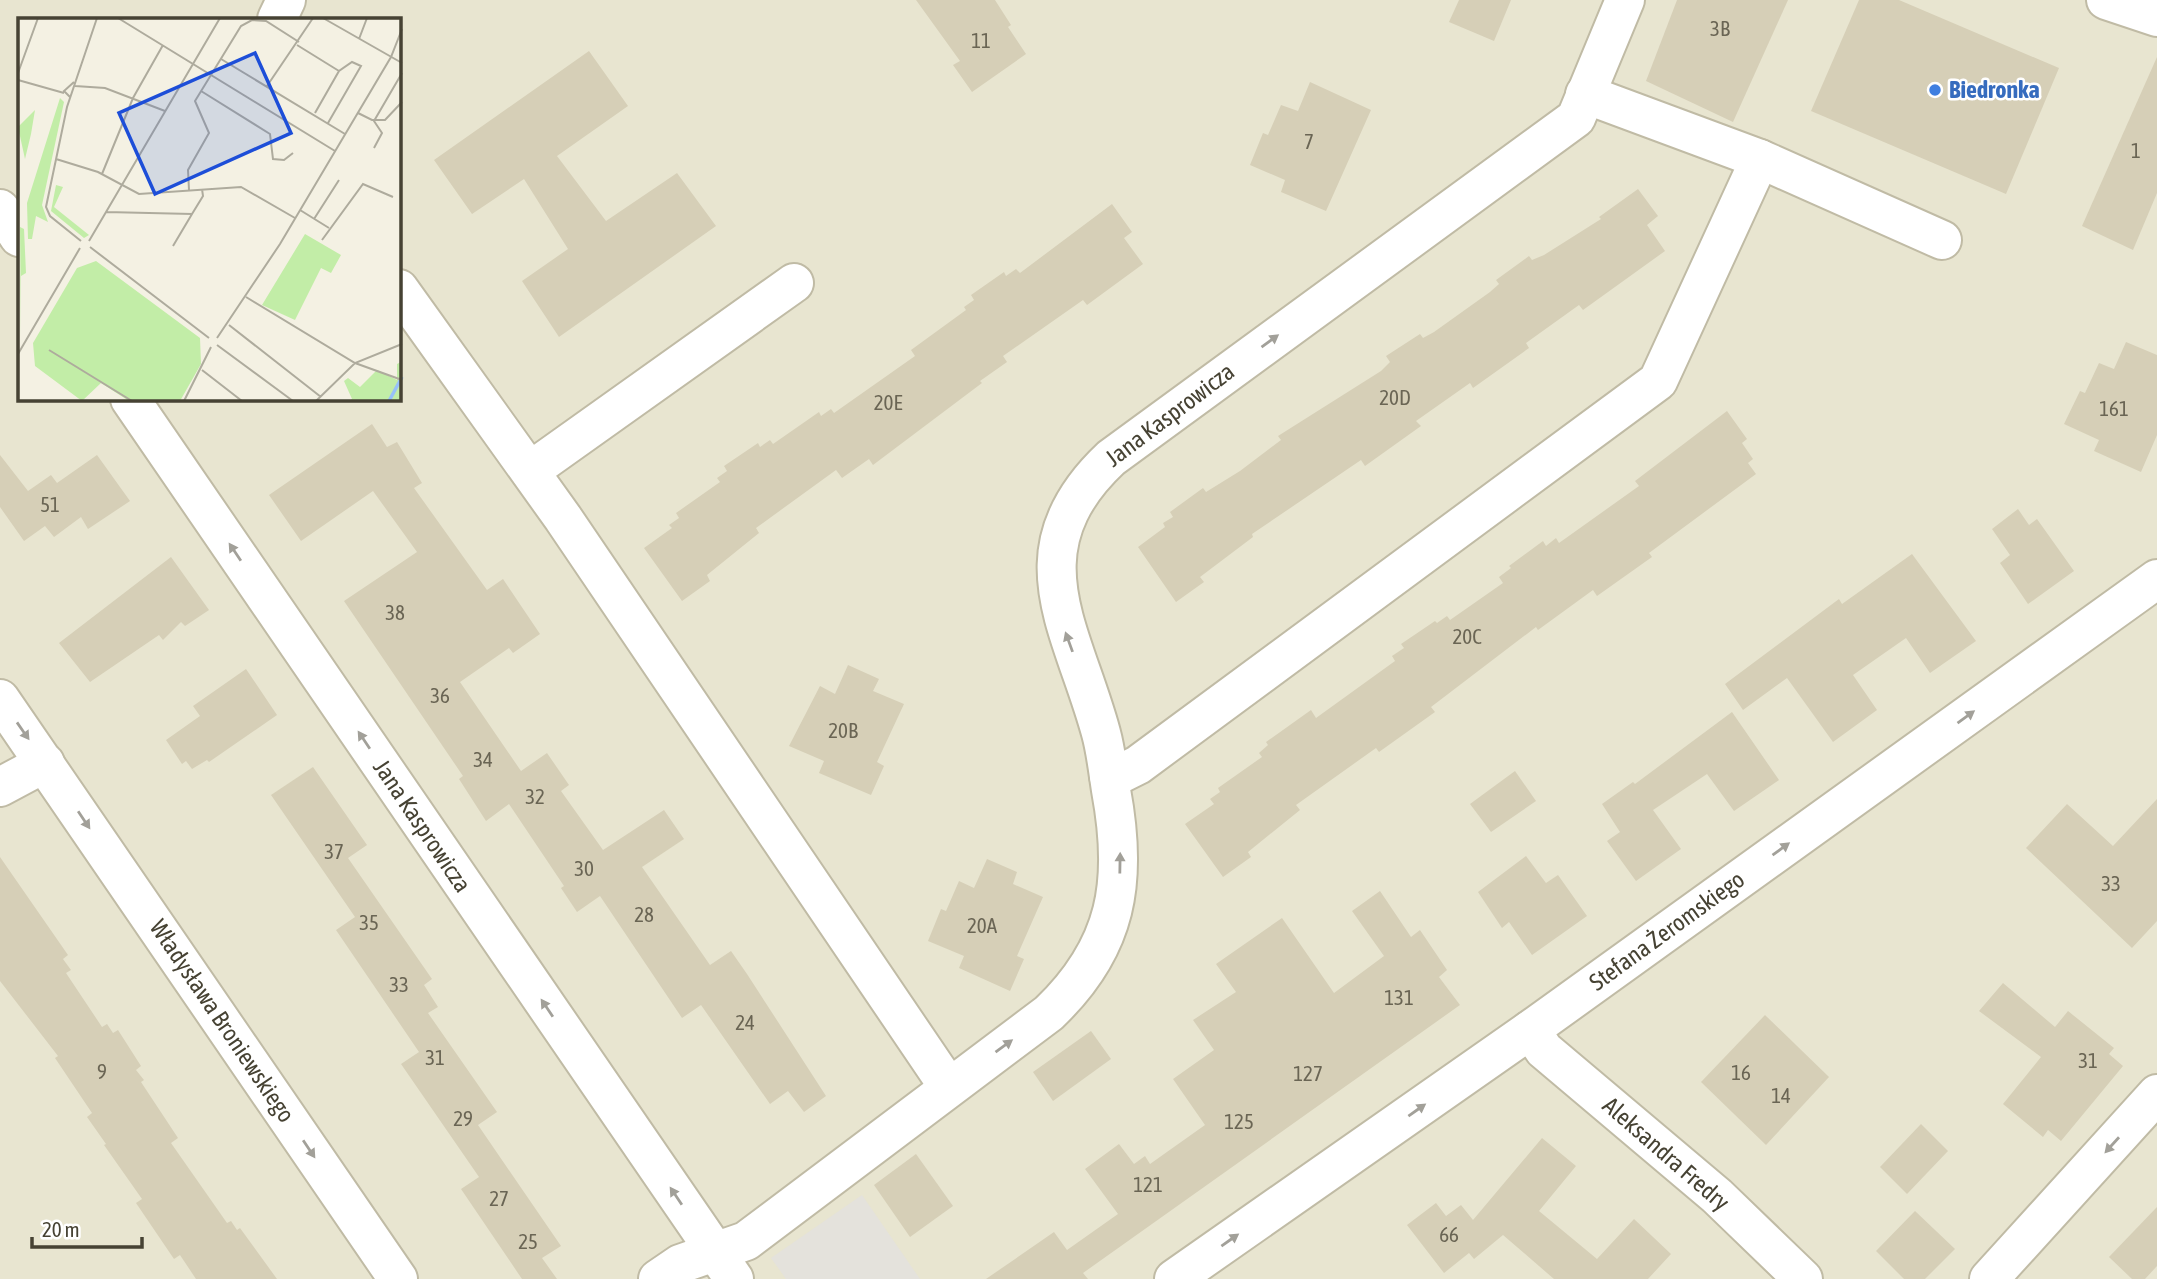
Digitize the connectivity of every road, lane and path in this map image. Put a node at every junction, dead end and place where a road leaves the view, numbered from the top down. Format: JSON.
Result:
{"nodes":[{"id":1,"x":286,"y":0,"type":"edge"},
{"id":2,"x":1625,"y":0,"type":"edge"},
{"id":3,"x":2106,"y":0,"type":"edge"},
{"id":4,"x":2157,"y":17,"type":"edge"},
{"id":5,"x":277,"y":18,"type":"edge"},
{"id":6,"x":1585,"y":94,"type":"junction"},
{"id":7,"x":1760,"y":159,"type":"junction"},
{"id":8,"x":0,"y":209,"type":"edge"},
{"id":9,"x":18,"y":236,"type":"edge"},
{"id":10,"x":1942,"y":240,"type":"dead end"},
{"id":11,"x":794,"y":283,"type":"dead end"},
{"id":12,"x":401,"y":292,"type":"edge"},
{"id":13,"x":131,"y":401,"type":"edge"},
{"id":14,"x":530,"y":471,"type":"junction"},
{"id":15,"x":2157,"y":579,"type":"edge"},
{"id":16,"x":0,"y":699,"type":"edge"},
{"id":17,"x":45,"y":763,"type":"junction"},
{"id":18,"x":1109,"y":775,"type":"junction"},
{"id":19,"x":0,"y":788,"type":"edge"},
{"id":20,"x":1530,"y":1030,"type":"junction"},
{"id":21,"x":948,"y":1086,"type":"junction"},
{"id":22,"x":2157,"y":1094,"type":"edge"},
{"id":23,"x":724,"y":1266,"type":"edge"},
{"id":24,"x":398,"y":1279,"type":"edge"},
{"id":25,"x":658,"y":1279,"type":"edge"},
{"id":26,"x":1174,"y":1279,"type":"edge"},
{"id":27,"x":1803,"y":1279,"type":"edge"},
{"id":28,"x":1989,"y":1279,"type":"edge"}],
"edges":[{"from":1,"to":5,"type":"street"},
{"from":2,"to":6,"type":"street","name":"Jana Kasprowicza"},
{"from":3,"to":4,"type":"street"},
{"from":6,"to":7,"type":"street"},
{"from":18,"to":6,"type":"street","name":"Jana Kasprowicza","one_way":true},
{"from":7,"to":10,"type":"street"},
{"from":7,"to":18,"type":"street"},
{"from":8,"to":9,"type":"street"},
{"from":11,"to":14,"type":"street"},
{"from":12,"to":14,"type":"street"},
{"from":23,"to":13,"type":"street","name":"Jana Kasprowicza","one_way":true},
{"from":14,"to":21,"type":"street"},
{"from":20,"to":15,"type":"street","name":"Stefana Żeromskiego","one_way":true},
{"from":16,"to":17,"type":"street","name":"Władysława Broniewskiego","one_way":true},
{"from":17,"to":19,"type":"street"},
{"from":17,"to":24,"type":"street","name":"Władysława Broniewskiego","one_way":true},
{"from":21,"to":18,"type":"street","name":"Jana Kasprowicza","one_way":true},
{"from":26,"to":20,"type":"street","name":"Stefana Żeromskiego","one_way":true},
{"from":20,"to":27,"type":"street","name":"Aleksandra Fredry"},
{"from":21,"to":23,"type":"street","name":"Jana Kasprowicza"},
{"from":22,"to":28,"type":"street","one_way":true},
{"from":23,"to":25,"type":"street"}]}
